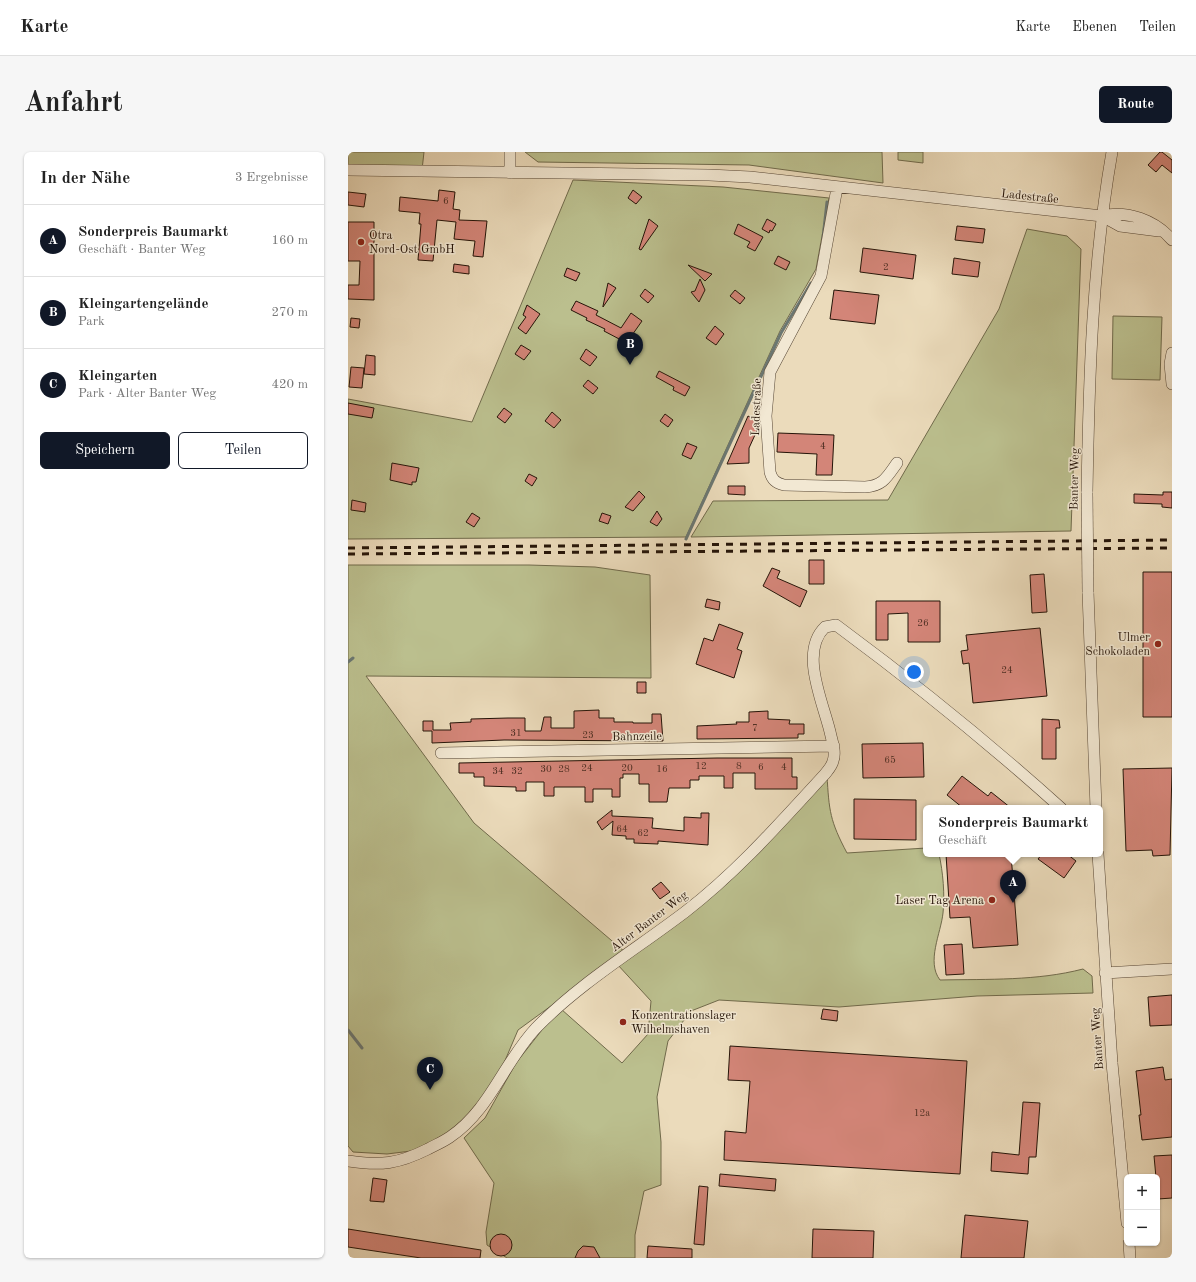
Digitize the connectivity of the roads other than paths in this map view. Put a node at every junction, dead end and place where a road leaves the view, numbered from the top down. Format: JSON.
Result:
{"nodes":[{"id":1,"x":510,"y":152,"type":"edge"},
{"id":2,"x":1112,"y":152,"type":"edge"},
{"id":3,"x":348,"y":170,"type":"edge"},
{"id":4,"x":510,"y":173,"type":"junction"},
{"id":5,"x":837,"y":188,"type":"junction"},
{"id":6,"x":1102,"y":216,"type":"junction"},
{"id":7,"x":1172,"y":240,"type":"edge"},
{"id":8,"x":1172,"y":353,"type":"edge"},
{"id":9,"x":1172,"y":384,"type":"edge"},
{"id":10,"x":897,"y":463,"type":"dead end"},
{"id":11,"x":834,"y":746,"type":"junction"},
{"id":12,"x":441,"y":753,"type":"dead end"},
{"id":13,"x":1059,"y":805,"type":"edge"},
{"id":14,"x":1096,"y":805,"type":"edge"},
{"id":15,"x":1098,"y":857,"type":"edge"},
{"id":16,"x":1172,"y":969,"type":"edge"},
{"id":17,"x":1105,"y":973,"type":"junction"},
{"id":18,"x":348,"y":1160,"type":"edge"},
{"id":19,"x":1126,"y":1210,"type":"edge"},
{"id":20,"x":1129,"y":1246,"type":"edge"},
{"id":21,"x":1130,"y":1258,"type":"edge"}],
"edges":[{"from":1,"to":4,"type":"street"},
{"from":2,"to":6,"type":"street","name":"Banter Weg"},
{"from":3,"to":4,"type":"street","name":"Ladestraße"},
{"from":4,"to":5,"type":"street","name":"Ladestraße"},
{"from":5,"to":6,"type":"street","name":"Ladestraße"},
{"from":5,"to":10,"type":"street","name":"Ladestraße"},
{"from":6,"to":7,"type":"street"},
{"from":6,"to":14,"type":"street","name":"Banter Weg","bridge":true},
{"from":8,"to":9,"type":"street"},
{"from":11,"to":12,"type":"street","name":"Bahnzeile"},
{"from":11,"to":13,"type":"street","name":"Alter Banter Weg"},
{"from":11,"to":18,"type":"street","name":"Alter Banter Weg"},
{"from":15,"to":17,"type":"street","name":"Banter Weg"},
{"from":16,"to":17,"type":"street"},
{"from":17,"to":19,"type":"street","name":"Banter Weg"},
{"from":20,"to":21,"type":"street"}]}
